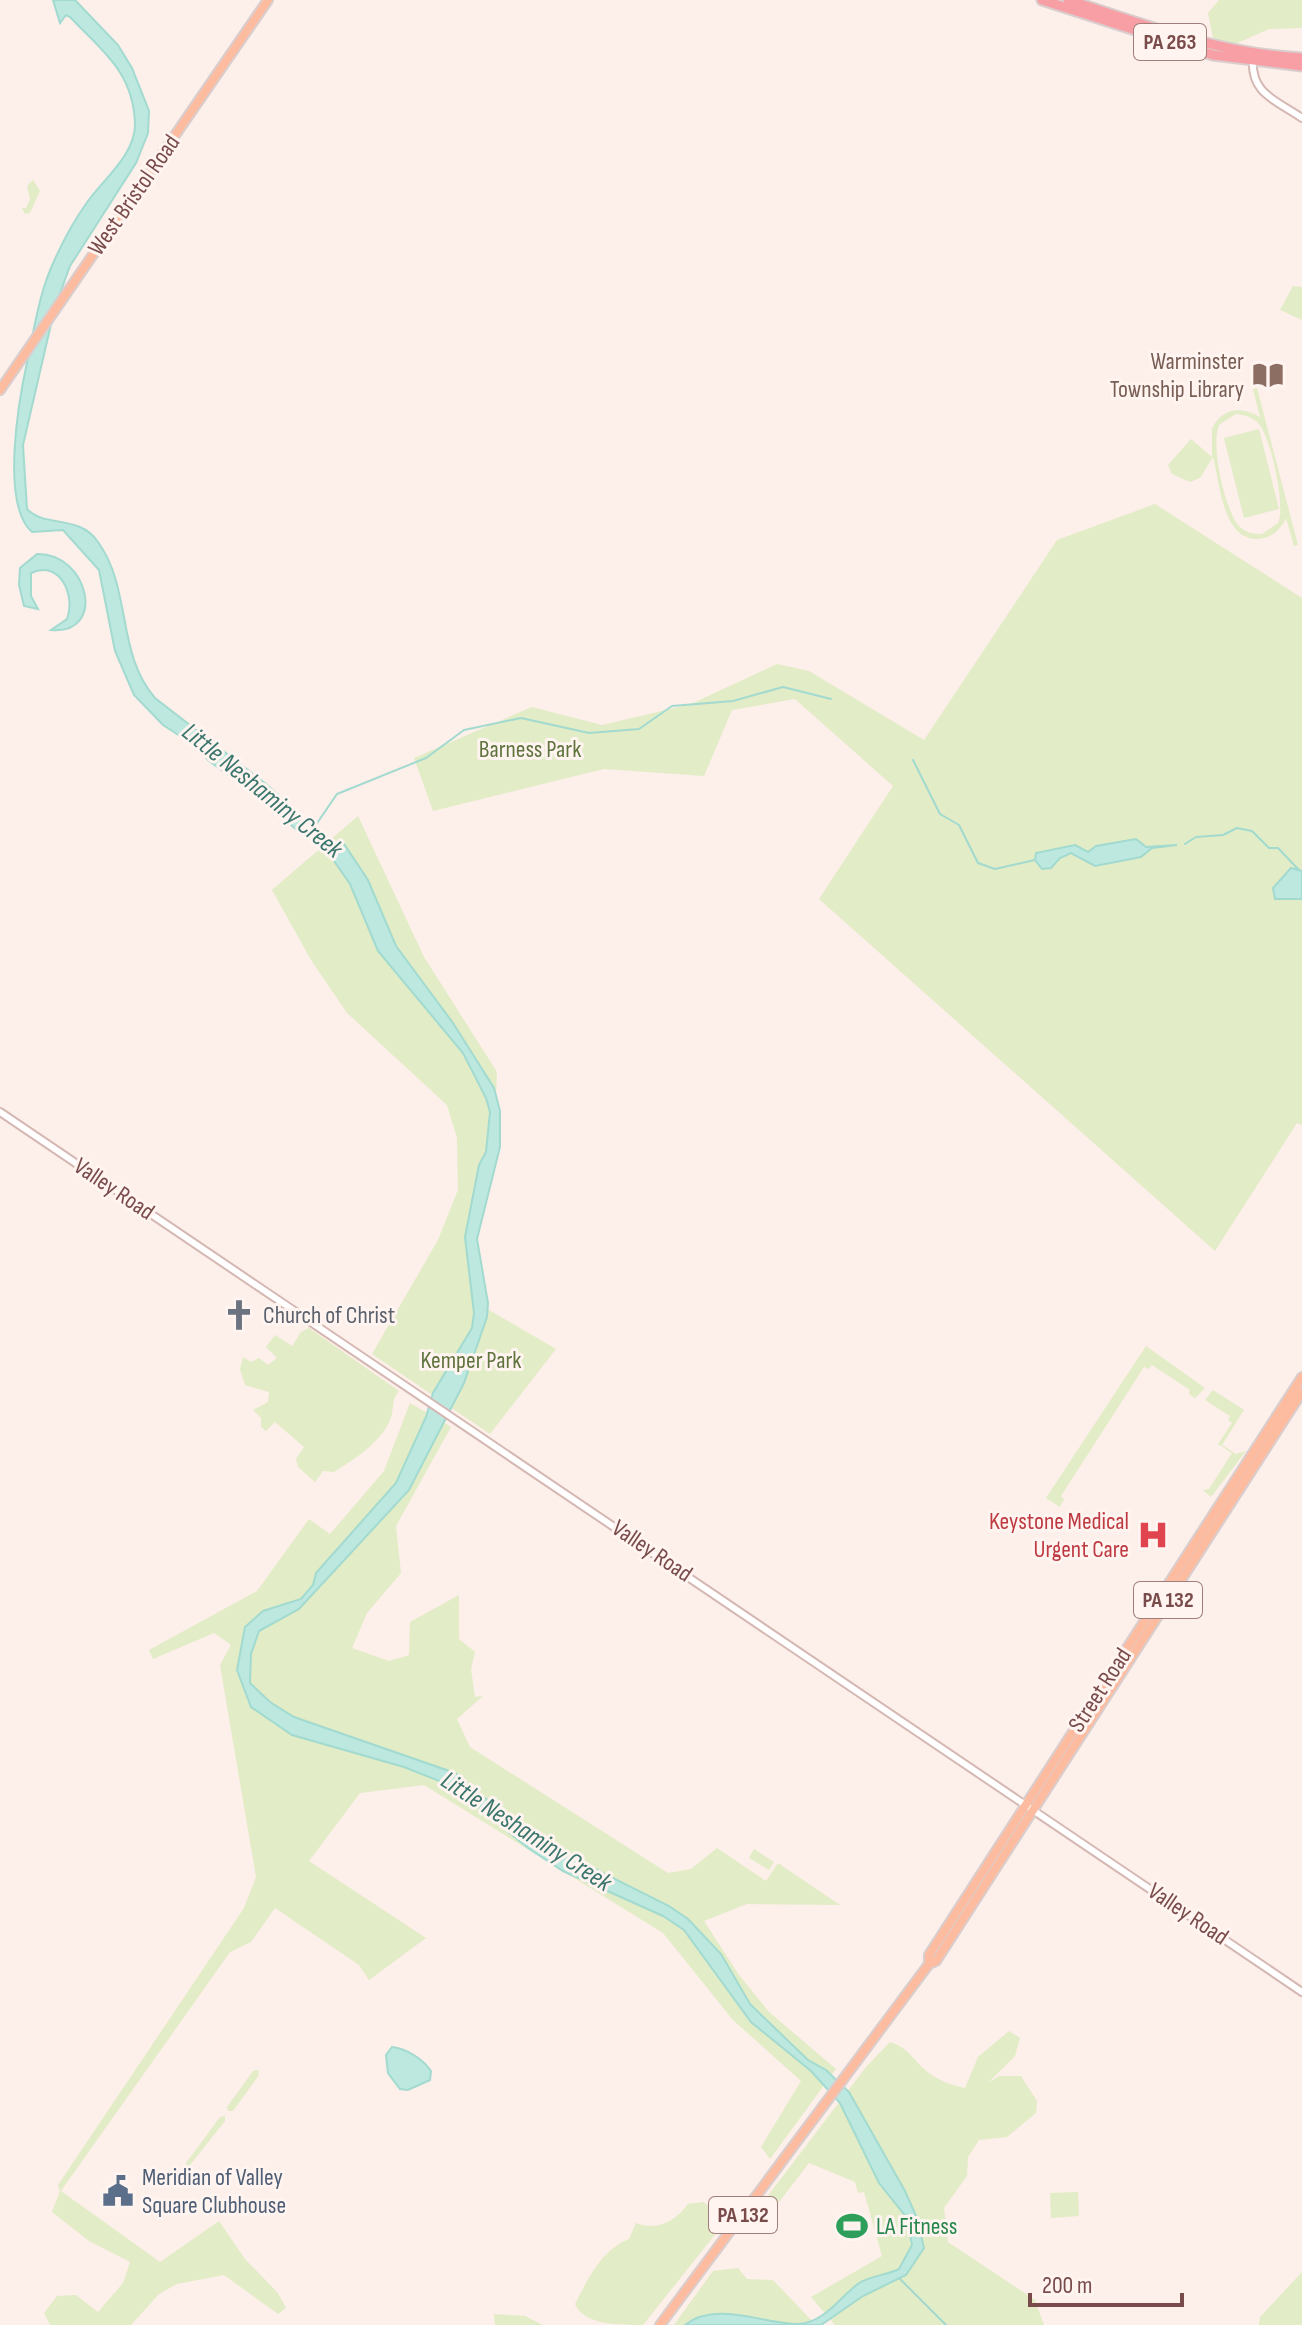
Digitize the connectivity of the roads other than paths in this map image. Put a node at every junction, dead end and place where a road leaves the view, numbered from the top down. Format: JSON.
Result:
{"nodes":[{"id":1,"x":268,"y":0,"type":"edge"},
{"id":2,"x":1042,"y":0,"type":"edge"},
{"id":3,"x":1068,"y":0,"type":"edge"},
{"id":4,"x":1253,"y":58,"type":"junction"},
{"id":5,"x":1302,"y":58,"type":"edge"},
{"id":6,"x":1302,"y":66,"type":"edge"},
{"id":7,"x":1302,"y":118,"type":"edge"},
{"id":8,"x":0,"y":390,"type":"edge"},
{"id":9,"x":0,"y":1112,"type":"edge"},
{"id":10,"x":1302,"y":1377,"type":"edge"},
{"id":11,"x":1302,"y":1392,"type":"edge"},
{"id":12,"x":1030,"y":1806,"type":"junction"},
{"id":13,"x":1302,"y":1992,"type":"edge"},
{"id":14,"x":660,"y":2325,"type":"edge"}],
"edges":[{"from":1,"to":8,"type":"main road","name":"West Bristol Road"},
{"from":2,"to":4,"type":"highway","number":"PA 263"},
{"from":3,"to":4,"type":"highway","number":"PA 263"},
{"from":4,"to":5,"type":"highway","number":"PA 263"},
{"from":4,"to":6,"type":"highway","number":"PA 263"},
{"from":4,"to":7,"type":"street"},
{"from":9,"to":12,"type":"street","name":"Valley Road"},
{"from":10,"to":12,"type":"main road","name":"Street Road","number":"PA 132"},
{"from":11,"to":12,"type":"main road","name":"Street Road","number":"PA 132"},
{"from":12,"to":13,"type":"street","name":"Valley Road"},
{"from":12,"to":14,"type":"main road","name":"Street Road","number":"PA 132"}]}
